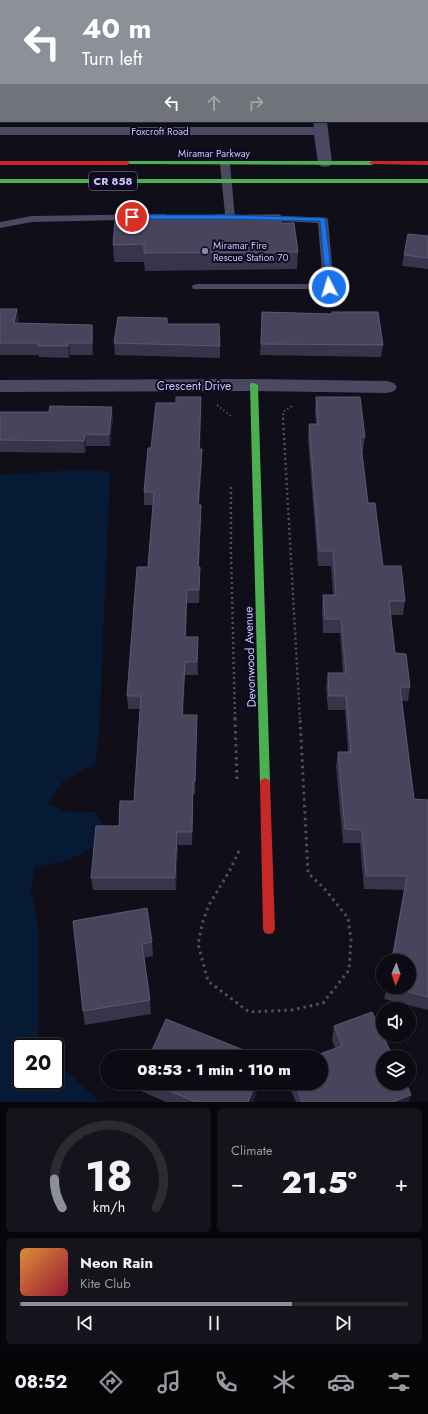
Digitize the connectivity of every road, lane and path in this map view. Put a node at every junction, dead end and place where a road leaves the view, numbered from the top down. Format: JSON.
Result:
{"nodes":[{"id":1,"x":320,"y":126,"type":"edge"},
{"id":2,"x":0,"y":131,"type":"edge"},
{"id":3,"x":0,"y":163,"type":"edge"},
{"id":4,"x":325,"y":163,"type":"junction"},
{"id":5,"x":428,"y":163,"type":"edge"},
{"id":6,"x":225,"y":164,"type":"junction"},
{"id":7,"x":0,"y":181,"type":"edge"},
{"id":8,"x":225,"y":181,"type":"junction"},
{"id":9,"x":428,"y":181,"type":"edge"},
{"id":10,"x":177,"y":217,"type":"edge"},
{"id":11,"x":207,"y":217,"type":"edge"},
{"id":12,"x":253,"y":218,"type":"edge"},
{"id":13,"x":0,"y":225,"type":"edge"},
{"id":14,"x":198,"y":287,"type":"dead end"},
{"id":15,"x":254,"y":385,"type":"junction"},
{"id":16,"x":0,"y":386,"type":"edge"},
{"id":17,"x":387,"y":387,"type":"dead end"},
{"id":18,"x":269,"y":929,"type":"dead end"}],
"edges":[{"from":1,"to":2,"type":"street","name":"Foxcroft Road"},
{"from":1,"to":4,"type":"street","name":"Foxcroft Road"},
{"from":3,"to":6,"type":"main road","name":"Miramar Parkway","number":"CR 858"},
{"from":4,"to":5,"type":"main road","name":"Miramar Parkway","number":"CR 858"},
{"from":4,"to":6,"type":"main road","name":"Miramar Parkway","number":"CR 858"},
{"from":6,"to":8,"type":"lane"},
{"from":7,"to":8,"type":"main road","number":"CR 858"},
{"from":8,"to":9,"type":"main road","number":"CR 858"},
{"from":8,"to":11,"type":"lane"},
{"from":10,"to":13,"type":"lane"},
{"from":12,"to":14,"type":"lane"},
{"from":15,"to":16,"type":"street","name":"Crescent Drive"},
{"from":15,"to":17,"type":"street","name":"Crescent Drive"},
{"from":15,"to":18,"type":"main road","name":"Devonwood Avenue"}]}
